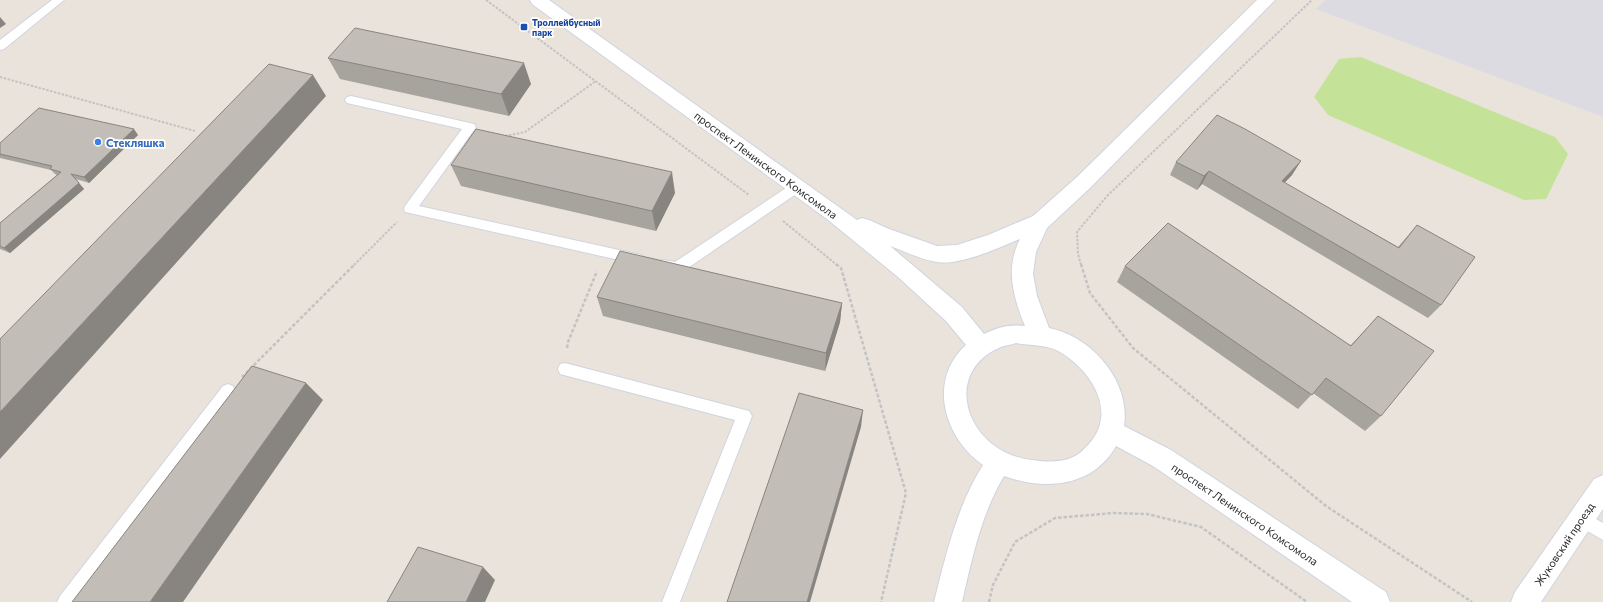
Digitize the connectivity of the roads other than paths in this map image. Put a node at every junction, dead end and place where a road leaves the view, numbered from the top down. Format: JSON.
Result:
{"nodes":[{"id":1,"x":59,"y":0,"type":"edge"},
{"id":2,"x":538,"y":0,"type":"edge"},
{"id":3,"x":1267,"y":0,"type":"edge"},
{"id":4,"x":0,"y":46,"type":"edge"},
{"id":5,"x":351,"y":100,"type":"dead end"},
{"id":6,"x":797,"y":187,"type":"junction"},
{"id":7,"x":834,"y":213,"type":"junction"},
{"id":8,"x":1040,"y":222,"type":"junction"},
{"id":9,"x":1042,"y":338,"type":"junction"},
{"id":10,"x":980,"y":346,"type":"junction"},
{"id":11,"x":565,"y":369,"type":"road end"},
{"id":12,"x":228,"y":391,"type":"road end"},
{"id":13,"x":1111,"y":431,"type":"junction"},
{"id":14,"x":999,"y":462,"type":"junction"},
{"id":15,"x":1603,"y":487,"type":"edge"},
{"id":16,"x":1581,"y":518,"type":"junction"},
{"id":17,"x":1603,"y":532,"type":"edge"},
{"id":18,"x":66,"y":602,"type":"edge"},
{"id":19,"x":671,"y":602,"type":"edge"},
{"id":20,"x":948,"y":602,"type":"edge"},
{"id":21,"x":1376,"y":602,"type":"edge"},
{"id":22,"x":1524,"y":602,"type":"edge"}],
"edges":[{"from":1,"to":4,"type":"lane"},
{"from":2,"to":6,"type":"main road","name":"проспект Ленинского Комсомола"},
{"from":3,"to":8,"type":"main road"},
{"from":5,"to":6,"type":"lane"},
{"from":6,"to":7,"type":"main road","name":"проспект Ленинского Комсомола"},
{"from":7,"to":8,"type":"main road"},
{"from":7,"to":10,"type":"main road","name":"проспект Ленинского Комсомола"},
{"from":8,"to":9,"type":"main road"},
{"from":9,"to":10,"type":"main road"},
{"from":9,"to":13,"type":"main road"},
{"from":10,"to":14,"type":"main road"},
{"from":11,"to":19,"type":"lane"},
{"from":12,"to":18,"type":"lane"},
{"from":13,"to":14,"type":"main road"},
{"from":13,"to":21,"type":"main road","name":"проспект Ленинского Комсомола"},
{"from":14,"to":20,"type":"main road"},
{"from":15,"to":16,"type":"main road","name":"Жуковский проезд"},
{"from":16,"to":17,"type":"lane"},
{"from":16,"to":22,"type":"main road","name":"Жуковский проезд"}]}
